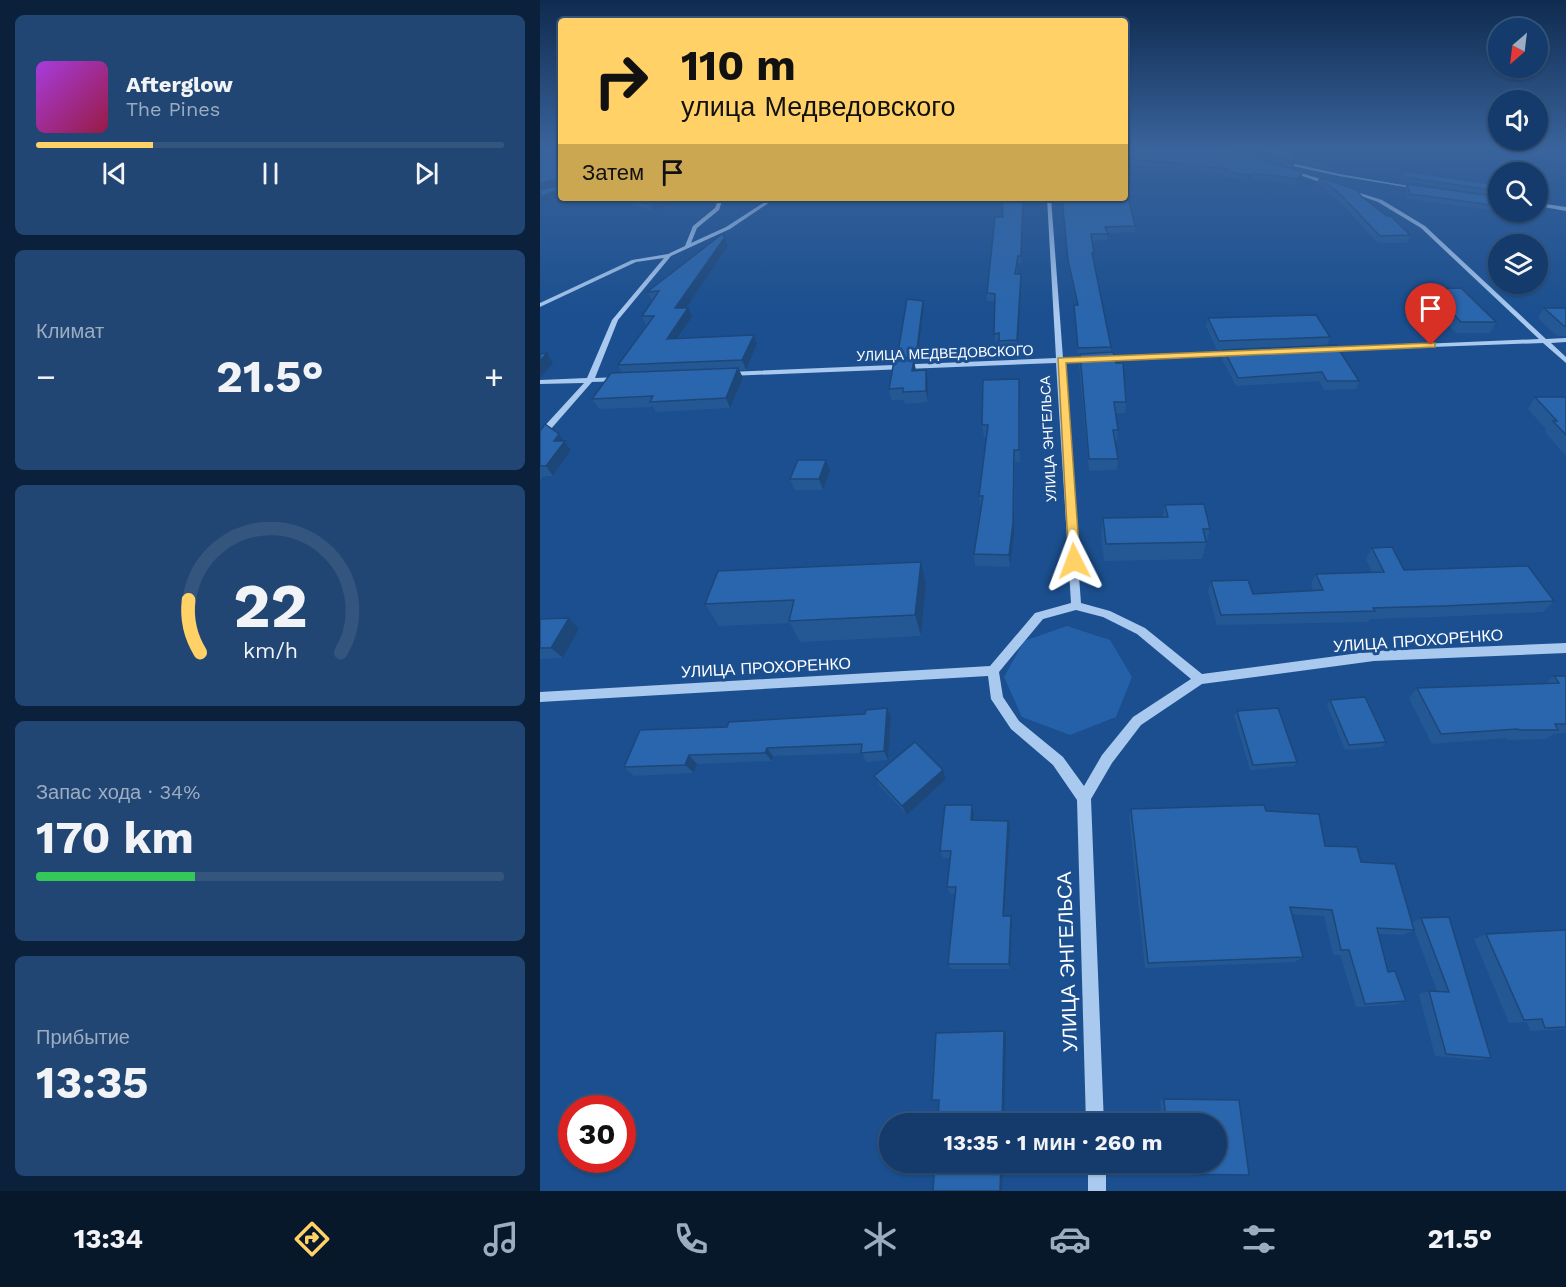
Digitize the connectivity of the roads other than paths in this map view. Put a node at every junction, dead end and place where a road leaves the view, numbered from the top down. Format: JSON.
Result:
{"nodes":[{"id":1,"x":720,"y":202,"type":"edge"},
{"id":2,"x":769,"y":202,"type":"edge"},
{"id":3,"x":1049,"y":202,"type":"edge"},
{"id":4,"x":1381,"y":202,"type":"edge"},
{"id":5,"x":1548,"y":207,"type":"edge"},
{"id":6,"x":1566,"y":210,"type":"edge"},
{"id":7,"x":687,"y":245,"type":"junction"},
{"id":8,"x":669,"y":255,"type":"junction"},
{"id":9,"x":540,"y":305,"type":"edge"},
{"id":10,"x":1547,"y":340,"type":"junction"},
{"id":11,"x":1566,"y":340,"type":"edge"},
{"id":12,"x":1322,"y":350,"type":"edge"},
{"id":13,"x":1239,"y":353,"type":"edge"},
{"id":14,"x":1061,"y":360,"type":"junction"},
{"id":15,"x":1566,"y":361,"type":"edge"},
{"id":16,"x":720,"y":375,"type":"edge"},
{"id":17,"x":626,"y":379,"type":"edge"},
{"id":18,"x":590,"y":380,"type":"junction"},
{"id":19,"x":540,"y":382,"type":"edge"},
{"id":20,"x":540,"y":436,"type":"edge"},
{"id":21,"x":1076,"y":606,"type":"junction"},
{"id":22,"x":1566,"y":648,"type":"edge"},
{"id":23,"x":993,"y":671,"type":"junction"},
{"id":24,"x":1200,"y":678,"type":"junction"},
{"id":25,"x":540,"y":697,"type":"edge"},
{"id":26,"x":1084,"y":798,"type":"junction"},
{"id":27,"x":1095,"y":1113,"type":"edge"},
{"id":28,"x":1097,"y":1173,"type":"edge"},
{"id":29,"x":1098,"y":1191,"type":"edge"}],
"edges":[{"from":1,"to":7,"type":"street"},
{"from":2,"to":7,"type":"street"},
{"from":3,"to":14,"type":"street","name":"УЛИЦА ЭНГЕЛЬСА"},
{"from":4,"to":10,"type":"street"},
{"from":5,"to":6,"type":"street"},
{"from":7,"to":8,"type":"street"},
{"from":8,"to":9,"type":"street"},
{"from":8,"to":18,"type":"street"},
{"from":10,"to":11,"type":"street"},
{"from":10,"to":12,"type":"street"},
{"from":10,"to":15,"type":"street"},
{"from":13,"to":14,"type":"street","name":"УЛИЦА МЕДВЕДОВСКОГО"},
{"from":14,"to":16,"type":"street","name":"УЛИЦА МЕДВЕДОВСКОГО"},
{"from":14,"to":21,"type":"street","name":"УЛИЦА ЭНГЕЛЬСА"},
{"from":17,"to":18,"type":"street"},
{"from":18,"to":19,"type":"street"},
{"from":18,"to":20,"type":"street"},
{"from":21,"to":23,"type":"street"},
{"from":21,"to":24,"type":"street"},
{"from":22,"to":24,"type":"street","name":"УЛИЦА ПРОХОРЕНКО"},
{"from":23,"to":25,"type":"street","name":"УЛИЦА ПРОХОРЕНКО"},
{"from":23,"to":26,"type":"street"},
{"from":24,"to":26,"type":"street","name":"УЛИЦА ПРОХОРЕНКО"},
{"from":26,"to":27,"type":"street","name":"УЛИЦА ЭНГЕЛЬСА"},
{"from":28,"to":29,"type":"street"}]}
